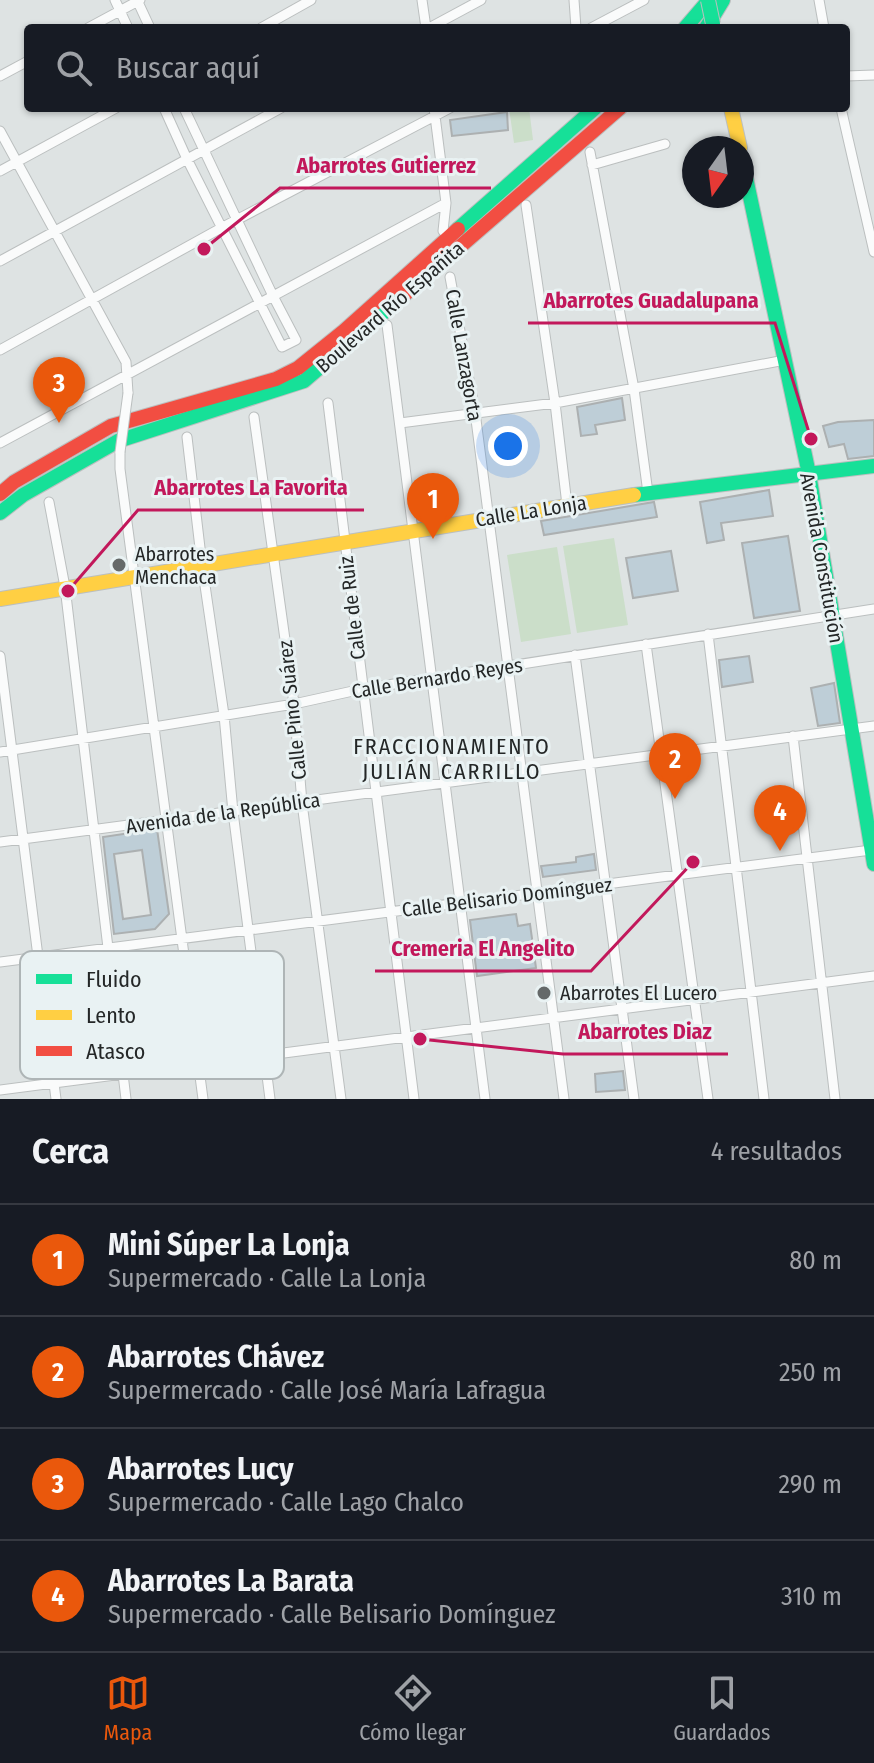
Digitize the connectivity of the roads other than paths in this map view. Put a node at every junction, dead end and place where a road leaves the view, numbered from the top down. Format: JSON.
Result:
{"nodes":[{"id":1,"x":115,"y":0,"type":"edge"},
{"id":2,"x":138,"y":0,"type":"edge"},
{"id":3,"x":311,"y":0,"type":"edge"},
{"id":4,"x":422,"y":0,"type":"edge"},
{"id":5,"x":481,"y":0,"type":"edge"},
{"id":6,"x":574,"y":0,"type":"edge"},
{"id":7,"x":644,"y":0,"type":"edge"},
{"id":8,"x":708,"y":0,"type":"edge"},
{"id":9,"x":723,"y":0,"type":"edge"},
{"id":10,"x":819,"y":0,"type":"edge"},
{"id":11,"x":120,"y":11,"type":"junction"},
{"id":12,"x":96,"y":24,"type":"edge"},
{"id":13,"x":126,"y":24,"type":"edge"},
{"id":14,"x":148,"y":24,"type":"edge"},
{"id":15,"x":268,"y":24,"type":"edge"},
{"id":16,"x":426,"y":24,"type":"edge"},
{"id":17,"x":435,"y":24,"type":"edge"},
{"id":18,"x":576,"y":24,"type":"edge"},
{"id":19,"x":599,"y":24,"type":"edge"},
{"id":20,"x":688,"y":24,"type":"edge"},
{"id":21,"x":711,"y":24,"type":"edge"},
{"id":22,"x":712,"y":24,"type":"edge"},
{"id":23,"x":823,"y":24,"type":"edge"},
{"id":24,"x":24,"y":63,"type":"edge"},
{"id":25,"x":874,"y":75,"type":"edge"},
{"id":26,"x":0,"y":76,"type":"edge"},
{"id":27,"x":850,"y":76,"type":"edge"},
{"id":28,"x":109,"y":112,"type":"edge"},
{"id":29,"x":166,"y":112,"type":"edge"},
{"id":30,"x":186,"y":112,"type":"edge"},
{"id":31,"x":274,"y":112,"type":"edge"},
{"id":32,"x":435,"y":112,"type":"edge"},
{"id":33,"x":590,"y":112,"type":"edge"},
{"id":34,"x":615,"y":112,"type":"edge"},
{"id":35,"x":732,"y":112,"type":"edge"},
{"id":36,"x":842,"y":112,"type":"edge"},
{"id":37,"x":0,"y":131,"type":"edge"},
{"id":38,"x":737,"y":136,"type":"edge"},
{"id":39,"x":665,"y":144,"type":"dead end"},
{"id":40,"x":203,"y":151,"type":"junction"},
{"id":41,"x":590,"y":152,"type":"dead end"},
{"id":42,"x":187,"y":159,"type":"junction"},
{"id":43,"x":17,"y":162,"type":"junction"},
{"id":44,"x":592,"y":165,"type":"junction"},
{"id":45,"x":0,"y":171,"type":"edge"},
{"id":46,"x":446,"y":203,"type":"junction"},
{"id":47,"x":526,"y":205,"type":"dead end"},
{"id":48,"x":752,"y":208,"type":"edge"},
{"id":49,"x":238,"y":219,"type":"junction"},
{"id":50,"x":223,"y":227,"type":"junction"},
{"id":51,"x":54,"y":231,"type":"junction"},
{"id":52,"x":443,"y":231,"type":"dead end"},
{"id":53,"x":874,"y":252,"type":"edge"},
{"id":54,"x":0,"y":261,"type":"edge"},
{"id":55,"x":450,"y":277,"type":"dead end"},
{"id":56,"x":273,"y":296,"type":"junction"},
{"id":57,"x":91,"y":299,"type":"junction"},
{"id":58,"x":258,"y":303,"type":"junction"},
{"id":59,"x":387,"y":325,"type":"dead end"},
{"id":60,"x":0,"y":350,"type":"edge"},
{"id":61,"x":785,"y":360,"type":"junction"},
{"id":62,"x":128,"y":372,"type":"junction"},
{"id":63,"x":634,"y":389,"type":"junction"},
{"id":64,"x":328,"y":403,"type":"dead end"},
{"id":65,"x":555,"y":403,"type":"junction"},
{"id":66,"x":475,"y":412,"type":"junction"},
{"id":67,"x":254,"y":417,"type":"dead end"},
{"id":68,"x":400,"y":423,"type":"junction"},
{"id":69,"x":187,"y":437,"type":"dead end"},
{"id":70,"x":0,"y":443,"type":"edge"},
{"id":71,"x":874,"y":466,"type":"edge"},
{"id":72,"x":809,"y":474,"type":"junction"},
{"id":73,"x":648,"y":493,"type":"junction"},
{"id":74,"x":0,"y":494,"type":"edge"},
{"id":75,"x":49,"y":502,"type":"dead end"},
{"id":76,"x":567,"y":505,"type":"junction"},
{"id":77,"x":0,"y":513,"type":"edge"},
{"id":78,"x":488,"y":517,"type":"junction"},
{"id":79,"x":413,"y":530,"type":"junction"},
{"id":80,"x":344,"y":541,"type":"junction"},
{"id":81,"x":274,"y":552,"type":"junction"},
{"id":82,"x":202,"y":565,"type":"junction"},
{"id":83,"x":136,"y":576,"type":"junction"},
{"id":84,"x":65,"y":587,"type":"junction"},
{"id":85,"x":0,"y":599,"type":"edge"},
{"id":86,"x":874,"y":609,"type":"edge"},
{"id":87,"x":832,"y":615,"type":"junction"},
{"id":88,"x":708,"y":634,"type":"junction"},
{"id":89,"x":646,"y":644,"type":"junction"},
{"id":90,"x":575,"y":655,"type":"junction"},
{"id":91,"x":0,"y":656,"type":"edge"},
{"id":92,"x":508,"y":666,"type":"junction"},
{"id":93,"x":432,"y":678,"type":"junction"},
{"id":94,"x":362,"y":689,"type":"junction"},
{"id":95,"x":294,"y":704,"type":"junction"},
{"id":96,"x":224,"y":715,"type":"junction"},
{"id":97,"x":874,"y":726,"type":"edge"},
{"id":98,"x":154,"y":727,"type":"junction"},
{"id":99,"x":851,"y":729,"type":"junction"},
{"id":100,"x":793,"y":736,"type":"junction"},
{"id":101,"x":81,"y":740,"type":"junction"},
{"id":102,"x":722,"y":746,"type":"junction"},
{"id":103,"x":13,"y":750,"type":"junction"},
{"id":104,"x":0,"y":752,"type":"edge"},
{"id":105,"x":662,"y":754,"type":"junction"},
{"id":106,"x":590,"y":764,"type":"junction"},
{"id":107,"x":521,"y":773,"type":"junction"},
{"id":108,"x":445,"y":783,"type":"junction"},
{"id":109,"x":375,"y":793,"type":"junction"},
{"id":110,"x":302,"y":803,"type":"junction"},
{"id":111,"x":233,"y":812,"type":"junction"},
{"id":112,"x":167,"y":820,"type":"junction"},
{"id":113,"x":95,"y":830,"type":"junction"},
{"id":114,"x":24,"y":839,"type":"junction"},
{"id":115,"x":0,"y":842,"type":"edge"},
{"id":116,"x":873,"y":857,"type":"edge"},
{"id":117,"x":806,"y":858,"type":"junction"},
{"id":118,"x":737,"y":867,"type":"junction"},
{"id":119,"x":676,"y":875,"type":"junction"},
{"id":120,"x":607,"y":884,"type":"junction"},
{"id":121,"x":537,"y":893,"type":"junction"},
{"id":122,"x":460,"y":903,"type":"junction"},
{"id":123,"x":390,"y":912,"type":"junction"},
{"id":124,"x":317,"y":921,"type":"junction"},
{"id":125,"x":248,"y":930,"type":"junction"},
{"id":126,"x":184,"y":938,"type":"junction"},
{"id":127,"x":109,"y":948,"type":"junction"},
{"id":128,"x":39,"y":951,"type":"edge"},
{"id":129,"x":86,"y":951,"type":"edge"},
{"id":130,"x":109,"y":951,"type":"edge"},
{"id":131,"x":186,"y":951,"type":"edge"},
{"id":132,"x":251,"y":951,"type":"edge"},
{"id":133,"x":20,"y":960,"type":"edge"},
{"id":134,"x":0,"y":962,"type":"edge"},
{"id":135,"x":874,"y":976,"type":"edge"},
{"id":136,"x":821,"y":982,"type":"junction"},
{"id":137,"x":752,"y":991,"type":"junction"},
{"id":138,"x":694,"y":999,"type":"junction"},
{"id":139,"x":620,"y":1008,"type":"junction"},
{"id":140,"x":553,"y":1017,"type":"junction"},
{"id":141,"x":476,"y":1027,"type":"junction"},
{"id":142,"x":406,"y":1037,"type":"junction"},
{"id":143,"x":334,"y":1046,"type":"junction"},
{"id":144,"x":284,"y":1052,"type":"edge"},
{"id":145,"x":54,"y":1079,"type":"edge"},
{"id":146,"x":85,"y":1079,"type":"edge"},
{"id":147,"x":124,"y":1079,"type":"edge"},
{"id":148,"x":201,"y":1079,"type":"edge"},
{"id":149,"x":267,"y":1079,"type":"edge"},
{"id":150,"x":54,"y":1083,"type":"junction"},
{"id":151,"x":0,"y":1090,"type":"edge"},
{"id":152,"x":56,"y":1099,"type":"edge"},
{"id":153,"x":126,"y":1099,"type":"edge"},
{"id":154,"x":203,"y":1099,"type":"edge"},
{"id":155,"x":270,"y":1099,"type":"edge"},
{"id":156,"x":341,"y":1099,"type":"edge"},
{"id":157,"x":414,"y":1099,"type":"edge"},
{"id":158,"x":485,"y":1099,"type":"edge"},
{"id":159,"x":564,"y":1099,"type":"edge"},
{"id":160,"x":634,"y":1099,"type":"edge"},
{"id":161,"x":708,"y":1099,"type":"edge"},
{"id":162,"x":764,"y":1099,"type":"edge"},
{"id":163,"x":835,"y":1099,"type":"edge"}],
"edges":[{"from":1,"to":11,"type":"street"},
{"from":2,"to":11,"type":"street"},
{"from":2,"to":14,"type":"street"},
{"from":3,"to":15,"type":"street"},
{"from":4,"to":16,"type":"street"},
{"from":5,"to":17,"type":"street"},
{"from":6,"to":18,"type":"street"},
{"from":7,"to":19,"type":"street"},
{"from":8,"to":20,"type":"main road"},
{"from":8,"to":21,"type":"main road","bridge":true},
{"from":9,"to":22,"type":"main road"},
{"from":10,"to":23,"type":"street"},
{"from":11,"to":12,"type":"street"},
{"from":11,"to":13,"type":"street"},
{"from":24,"to":26,"type":"street"},
{"from":25,"to":27,"type":"street"},
{"from":28,"to":43,"type":"street"},
{"from":29,"to":42,"type":"street"},
{"from":30,"to":40,"type":"street"},
{"from":31,"to":40,"type":"street"},
{"from":32,"to":46,"type":"street"},
{"from":32,"to":49,"type":"street"},
{"from":33,"to":74,"type":"main road","name":"Boulevard Río Españita"},
{"from":34,"to":77,"type":"main road","name":"Boulevard Río Españita"},
{"from":35,"to":38,"type":"main road"},
{"from":36,"to":53,"type":"street"},
{"from":37,"to":43,"type":"street"},
{"from":39,"to":44,"type":"street"},
{"from":40,"to":42,"type":"street"},
{"from":40,"to":49,"type":"street"},
{"from":41,"to":44,"type":"street"},
{"from":42,"to":50,"type":"street"},
{"from":42,"to":51,"type":"street"},
{"from":43,"to":45,"type":"street"},
{"from":43,"to":51,"type":"street"},
{"from":44,"to":63,"type":"street"},
{"from":46,"to":52,"type":"street"},
{"from":46,"to":56,"type":"street"},
{"from":47,"to":65,"type":"street"},
{"from":48,"to":61,"type":"main road","name":"Avenida Constitución"},
{"from":49,"to":50,"type":"street"},
{"from":49,"to":56,"type":"street"},
{"from":50,"to":57,"type":"street"},
{"from":50,"to":58,"type":"street"},
{"from":51,"to":54,"type":"street"},
{"from":51,"to":57,"type":"street"},
{"from":55,"to":66,"type":"street","name":"Calle Lanzagorta"},
{"from":56,"to":58,"type":"street"},
{"from":56,"to":58,"type":"street"},
{"from":57,"to":60,"type":"street"},
{"from":57,"to":62,"type":"street"},
{"from":58,"to":62,"type":"street"},
{"from":59,"to":68,"type":"street"},
{"from":61,"to":63,"type":"street"},
{"from":61,"to":72,"type":"main road","name":"Avenida Constitución"},
{"from":62,"to":70,"type":"street"},
{"from":62,"to":83,"type":"street","bridge":true},
{"from":63,"to":65,"type":"street"},
{"from":63,"to":73,"type":"street"},
{"from":64,"to":80,"type":"street","name":"Calle de Ruiz"},
{"from":65,"to":66,"type":"street"},
{"from":65,"to":76,"type":"street"},
{"from":66,"to":68,"type":"street"},
{"from":66,"to":78,"type":"street","name":"Calle Lanzagorta"},
{"from":67,"to":81,"type":"street","name":"Calle Pino Suárez"},
{"from":68,"to":79,"type":"street"},
{"from":69,"to":82,"type":"street"},
{"from":71,"to":72,"type":"main road","name":"Calle La Lonja"},
{"from":72,"to":73,"type":"main road","name":"Calle La Lonja"},
{"from":72,"to":87,"type":"main road","name":"Avenida Constitución"},
{"from":73,"to":76,"type":"main road","name":"Calle La Lonja"},
{"from":75,"to":84,"type":"street"},
{"from":76,"to":78,"type":"main road","name":"Calle La Lonja"},
{"from":78,"to":79,"type":"main road","name":"Calle La Lonja"},
{"from":78,"to":92,"type":"street","name":"Calle Lanzagorta"},
{"from":79,"to":80,"type":"main road","name":"Calle La Lonja"},
{"from":79,"to":93,"type":"street"},
{"from":80,"to":81,"type":"main road","name":"Calle La Lonja"},
{"from":80,"to":94,"type":"street","name":"Calle de Ruiz"},
{"from":81,"to":82,"type":"main road","name":"Calle La Lonja"},
{"from":81,"to":95,"type":"street","name":"Calle Pino Suárez"},
{"from":82,"to":83,"type":"main road","name":"Calle La Lonja"},
{"from":82,"to":96,"type":"street"},
{"from":83,"to":84,"type":"main road","name":"Calle La Lonja"},
{"from":83,"to":98,"type":"street"},
{"from":84,"to":85,"type":"main road","name":"Calle La Lonja"},
{"from":84,"to":101,"type":"street"},
{"from":86,"to":87,"type":"street","name":"Calle Bernardo Reyes"},
{"from":87,"to":88,"type":"street","name":"Calle Bernardo Reyes"},
{"from":87,"to":99,"type":"main road","name":"Avenida Constitución"},
{"from":88,"to":89,"type":"street","name":"Calle Bernardo Reyes"},
{"from":88,"to":102,"type":"street"},
{"from":89,"to":90,"type":"street","name":"Calle Bernardo Reyes"},
{"from":89,"to":105,"type":"street"},
{"from":90,"to":92,"type":"street","name":"Calle Bernardo Reyes"},
{"from":90,"to":106,"type":"street"},
{"from":91,"to":103,"type":"street"},
{"from":92,"to":93,"type":"street","name":"Calle Bernardo Reyes"},
{"from":92,"to":107,"type":"street","name":"Calle Lanzagorta"},
{"from":93,"to":94,"type":"street","name":"Calle Bernardo Reyes"},
{"from":93,"to":108,"type":"street"},
{"from":94,"to":95,"type":"street","name":"Calle Bernardo Reyes"},
{"from":94,"to":109,"type":"street","name":"Calle de Ruiz"},
{"from":95,"to":96,"type":"street","name":"Calle Bernardo Reyes"},
{"from":95,"to":110,"type":"street","name":"Calle Pino Suárez"},
{"from":96,"to":98,"type":"street","name":"Calle Bernardo Reyes"},
{"from":96,"to":111,"type":"street"},
{"from":97,"to":99,"type":"street","name":"Avenida de la República"},
{"from":98,"to":101,"type":"street","name":"Calle Bernardo Reyes"},
{"from":98,"to":112,"type":"street"},
{"from":99,"to":100,"type":"street","name":"Avenida de la República"},
{"from":99,"to":116,"type":"main road","name":"Avenida Constitución"},
{"from":100,"to":102,"type":"street","name":"Avenida de la República"},
{"from":100,"to":117,"type":"street"},
{"from":101,"to":103,"type":"street","name":"Calle Bernardo Reyes"},
{"from":101,"to":113,"type":"street"},
{"from":102,"to":105,"type":"street","name":"Avenida de la República"},
{"from":102,"to":118,"type":"street"},
{"from":103,"to":104,"type":"street","name":"Calle Bernardo Reyes"},
{"from":103,"to":114,"type":"street"},
{"from":105,"to":106,"type":"street","name":"Avenida de la República"},
{"from":105,"to":119,"type":"street"},
{"from":106,"to":107,"type":"street","name":"Avenida de la República"},
{"from":106,"to":120,"type":"street"},
{"from":107,"to":108,"type":"street","name":"Avenida de la República"},
{"from":107,"to":121,"type":"street","name":"Calle Lanzagorta"},
{"from":108,"to":109,"type":"street","name":"Avenida de la República"},
{"from":108,"to":122,"type":"street"},
{"from":109,"to":110,"type":"street","name":"Avenida de la República"},
{"from":109,"to":123,"type":"street","name":"Calle de Ruiz"},
{"from":110,"to":111,"type":"street","name":"Avenida de la República"},
{"from":110,"to":124,"type":"street","name":"Calle Pino Suárez"},
{"from":111,"to":112,"type":"street","name":"Avenida de la República"},
{"from":111,"to":125,"type":"street"},
{"from":112,"to":113,"type":"street","name":"Avenida de la República"},
{"from":112,"to":126,"type":"street"},
{"from":113,"to":114,"type":"street","name":"Avenida de la República"},
{"from":113,"to":127,"type":"street"},
{"from":114,"to":115,"type":"street","name":"Avenida de la República"},
{"from":114,"to":128,"type":"street"},
{"from":116,"to":117,"type":"street","name":"Calle Belisario Domínguez"},
{"from":117,"to":118,"type":"street","name":"Calle Belisario Domínguez"},
{"from":117,"to":136,"type":"street"},
{"from":118,"to":119,"type":"street","name":"Calle Belisario Domínguez"},
{"from":118,"to":137,"type":"street"},
{"from":119,"to":120,"type":"street","name":"Calle Belisario Domínguez"},
{"from":119,"to":138,"type":"street"},
{"from":120,"to":121,"type":"street","name":"Calle Belisario Domínguez"},
{"from":120,"to":139,"type":"street"},
{"from":121,"to":122,"type":"street","name":"Calle Belisario Domínguez"},
{"from":121,"to":140,"type":"street","name":"Calle Lanzagorta"},
{"from":122,"to":123,"type":"street","name":"Calle Belisario Domínguez"},
{"from":122,"to":141,"type":"street"},
{"from":123,"to":124,"type":"street","name":"Calle Belisario Domínguez"},
{"from":123,"to":142,"type":"street","name":"Calle de Ruiz"},
{"from":124,"to":125,"type":"street","name":"Calle Belisario Domínguez"},
{"from":124,"to":143,"type":"street","name":"Calle Pino Suárez"},
{"from":125,"to":126,"type":"street","name":"Calle Belisario Domínguez"},
{"from":125,"to":132,"type":"street"},
{"from":126,"to":127,"type":"street","name":"Calle Belisario Domínguez"},
{"from":126,"to":131,"type":"street"},
{"from":127,"to":129,"type":"street","name":"Calle Belisario Domínguez"},
{"from":127,"to":130,"type":"street"},
{"from":133,"to":134,"type":"street","name":"Calle Belisario Domínguez"},
{"from":135,"to":136,"type":"street"},
{"from":136,"to":137,"type":"street"},
{"from":136,"to":163,"type":"street"},
{"from":137,"to":138,"type":"street"},
{"from":137,"to":162,"type":"street"},
{"from":138,"to":139,"type":"street"},
{"from":138,"to":161,"type":"street"},
{"from":139,"to":140,"type":"street"},
{"from":139,"to":160,"type":"street"},
{"from":140,"to":141,"type":"street"},
{"from":140,"to":159,"type":"street","name":"Calle Lanzagorta"},
{"from":141,"to":142,"type":"street"},
{"from":141,"to":158,"type":"street"},
{"from":142,"to":143,"type":"street"},
{"from":142,"to":157,"type":"street","name":"Calle de Ruiz"},
{"from":143,"to":144,"type":"street"},
{"from":143,"to":156,"type":"street","name":"Calle Pino Suárez"},
{"from":145,"to":150,"type":"street"},
{"from":146,"to":150,"type":"street"},
{"from":147,"to":153,"type":"street"},
{"from":148,"to":154,"type":"street"},
{"from":149,"to":155,"type":"street"},
{"from":150,"to":151,"type":"street"},
{"from":150,"to":152,"type":"street"}]}
